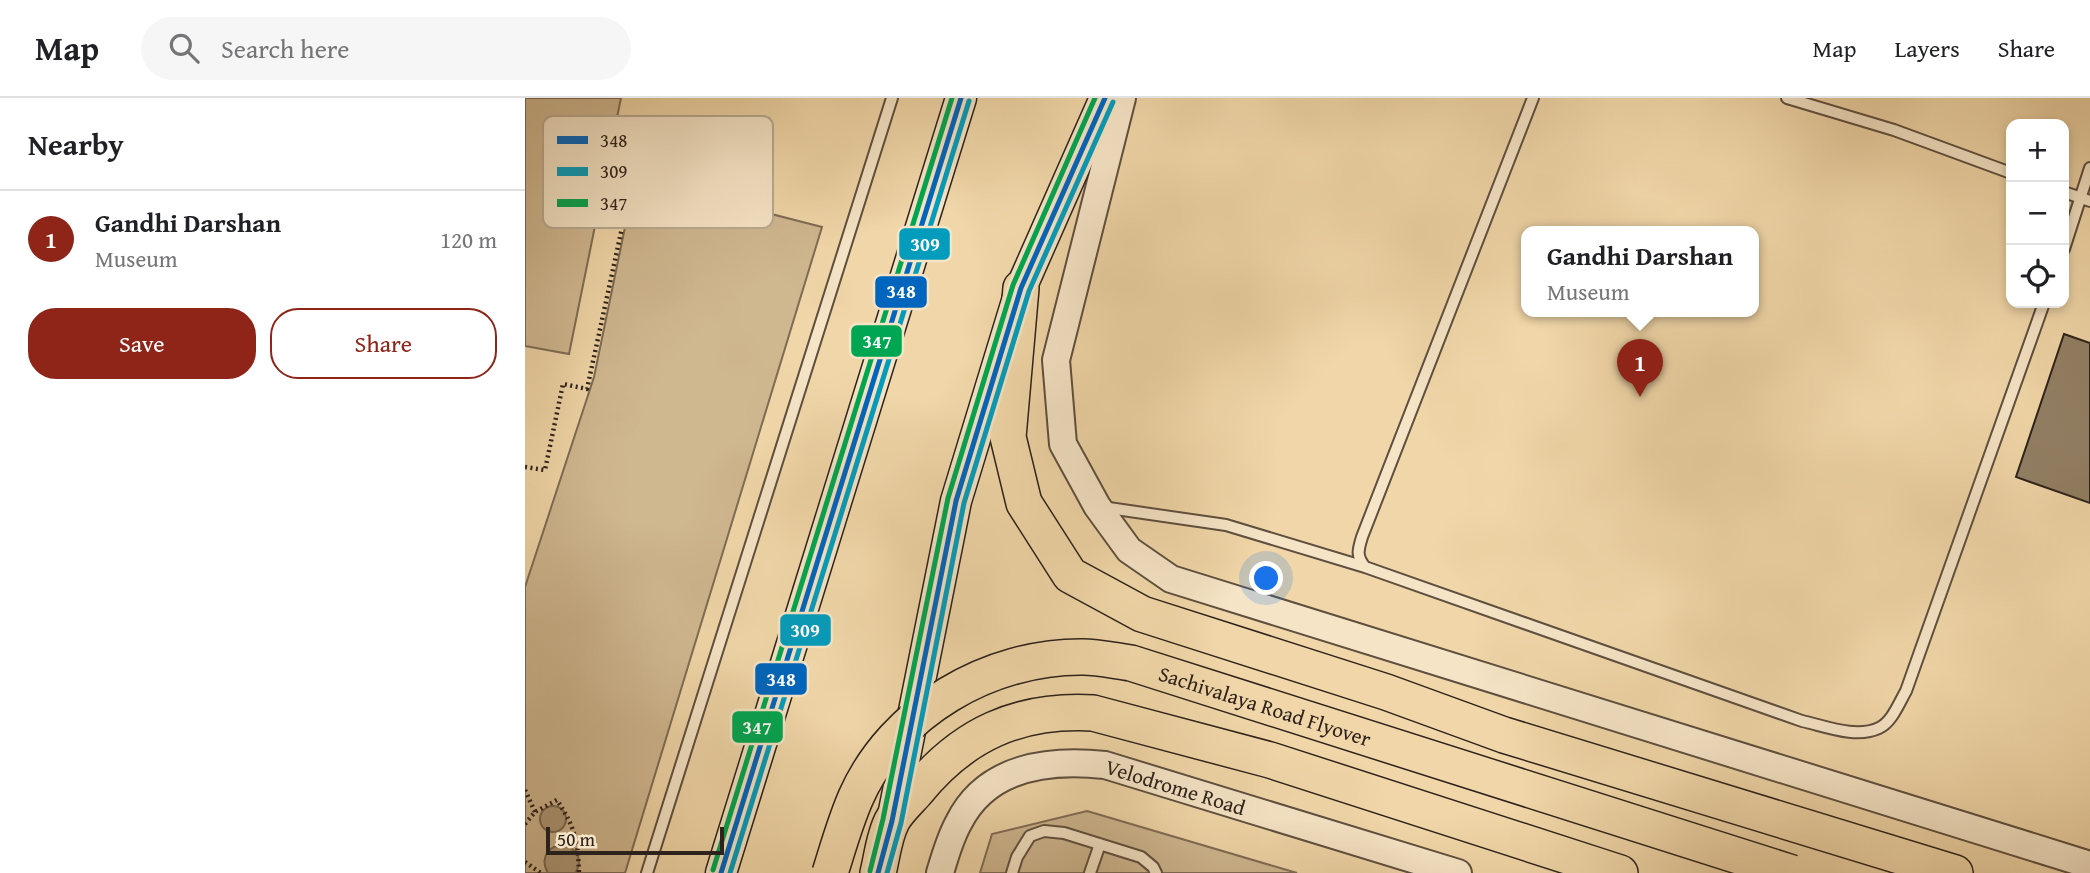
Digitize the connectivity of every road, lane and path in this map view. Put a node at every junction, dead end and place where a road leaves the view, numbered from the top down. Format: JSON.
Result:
{"nodes":[{"id":1,"x":892,"y":98,"type":"edge"},
{"id":2,"x":961,"y":98,"type":"edge"},
{"id":3,"x":1105,"y":98,"type":"edge"},
{"id":4,"x":1122,"y":98,"type":"edge"},
{"id":5,"x":1533,"y":98,"type":"edge"},
{"id":6,"x":1787,"y":98,"type":"edge"},
{"id":7,"x":2090,"y":168,"type":"edge"},
{"id":8,"x":2006,"y":171,"type":"edge"},
{"id":9,"x":2069,"y":194,"type":"edge"},
{"id":10,"x":2086,"y":200,"type":"edge"},
{"id":11,"x":622,"y":228,"type":"edge"},
{"id":12,"x":2066,"y":245,"type":"edge"},
{"id":13,"x":1021,"y":288,"type":"junction"},
{"id":14,"x":2043,"y":308,"type":"edge"},
{"id":15,"x":525,"y":467,"type":"edge"},
{"id":16,"x":1097,"y":506,"type":"junction"},
{"id":17,"x":1365,"y":567,"type":"junction"},
{"id":18,"x":525,"y":790,"type":"edge"},
{"id":19,"x":535,"y":812,"type":"junction"},
{"id":20,"x":892,"y":821,"type":"junction"},
{"id":21,"x":525,"y":824,"type":"edge"},
{"id":22,"x":1100,"y":844,"type":"junction"},
{"id":23,"x":526,"y":864,"type":"edge"},
{"id":24,"x":2090,"y":865,"type":"edge"},
{"id":25,"x":1417,"y":867,"type":"edge"},
{"id":26,"x":541,"y":873,"type":"edge"},
{"id":27,"x":579,"y":873,"type":"edge"},
{"id":28,"x":647,"y":873,"type":"edge"},
{"id":29,"x":721,"y":873,"type":"edge"},
{"id":30,"x":830,"y":873,"type":"edge"},
{"id":31,"x":877,"y":873,"type":"edge"},
{"id":32,"x":940,"y":873,"type":"edge"},
{"id":33,"x":1012,"y":873,"type":"edge"},
{"id":34,"x":1090,"y":873,"type":"edge"},
{"id":35,"x":1156,"y":873,"type":"edge"},
{"id":36,"x":1458,"y":873,"type":"edge"},
{"id":37,"x":1621,"y":873,"type":"edge"},
{"id":38,"x":1792,"y":873,"type":"edge"},
{"id":39,"x":1955,"y":873,"type":"edge"}],
"edges":[{"from":1,"to":28,"type":"lane"},
{"from":2,"to":29,"type":"main road"},
{"from":3,"to":13,"type":"main road"},
{"from":4,"to":16,"type":"street"},
{"from":5,"to":17,"type":"lane"},
{"from":6,"to":8,"type":"lane"},
{"from":7,"to":10,"type":"lane"},
{"from":9,"to":10,"type":"lane"},
{"from":10,"to":12,"type":"lane"},
{"from":11,"to":15,"type":"path"},
{"from":13,"to":20,"type":"main road"},
{"from":13,"to":39,"type":"highway"},
{"from":14,"to":17,"type":"lane"},
{"from":16,"to":17,"type":"lane"},
{"from":16,"to":24,"type":"street"},
{"from":18,"to":19,"type":"path"},
{"from":19,"to":21,"type":"path"},
{"from":19,"to":27,"type":"path"},
{"from":20,"to":31,"type":"highway"},
{"from":20,"to":37,"type":"highway"},
{"from":22,"to":33,"type":"lane"},
{"from":22,"to":34,"type":"lane"},
{"from":22,"to":35,"type":"lane"},
{"from":23,"to":26,"type":"path"},
{"from":25,"to":32,"type":"street","name":"Velodrome Road"},
{"from":25,"to":36,"type":"street","name":"Velodrome Road"},
{"from":30,"to":38,"type":"highway","name":"Sachivalaya Road Flyover","bridge":true}]}
